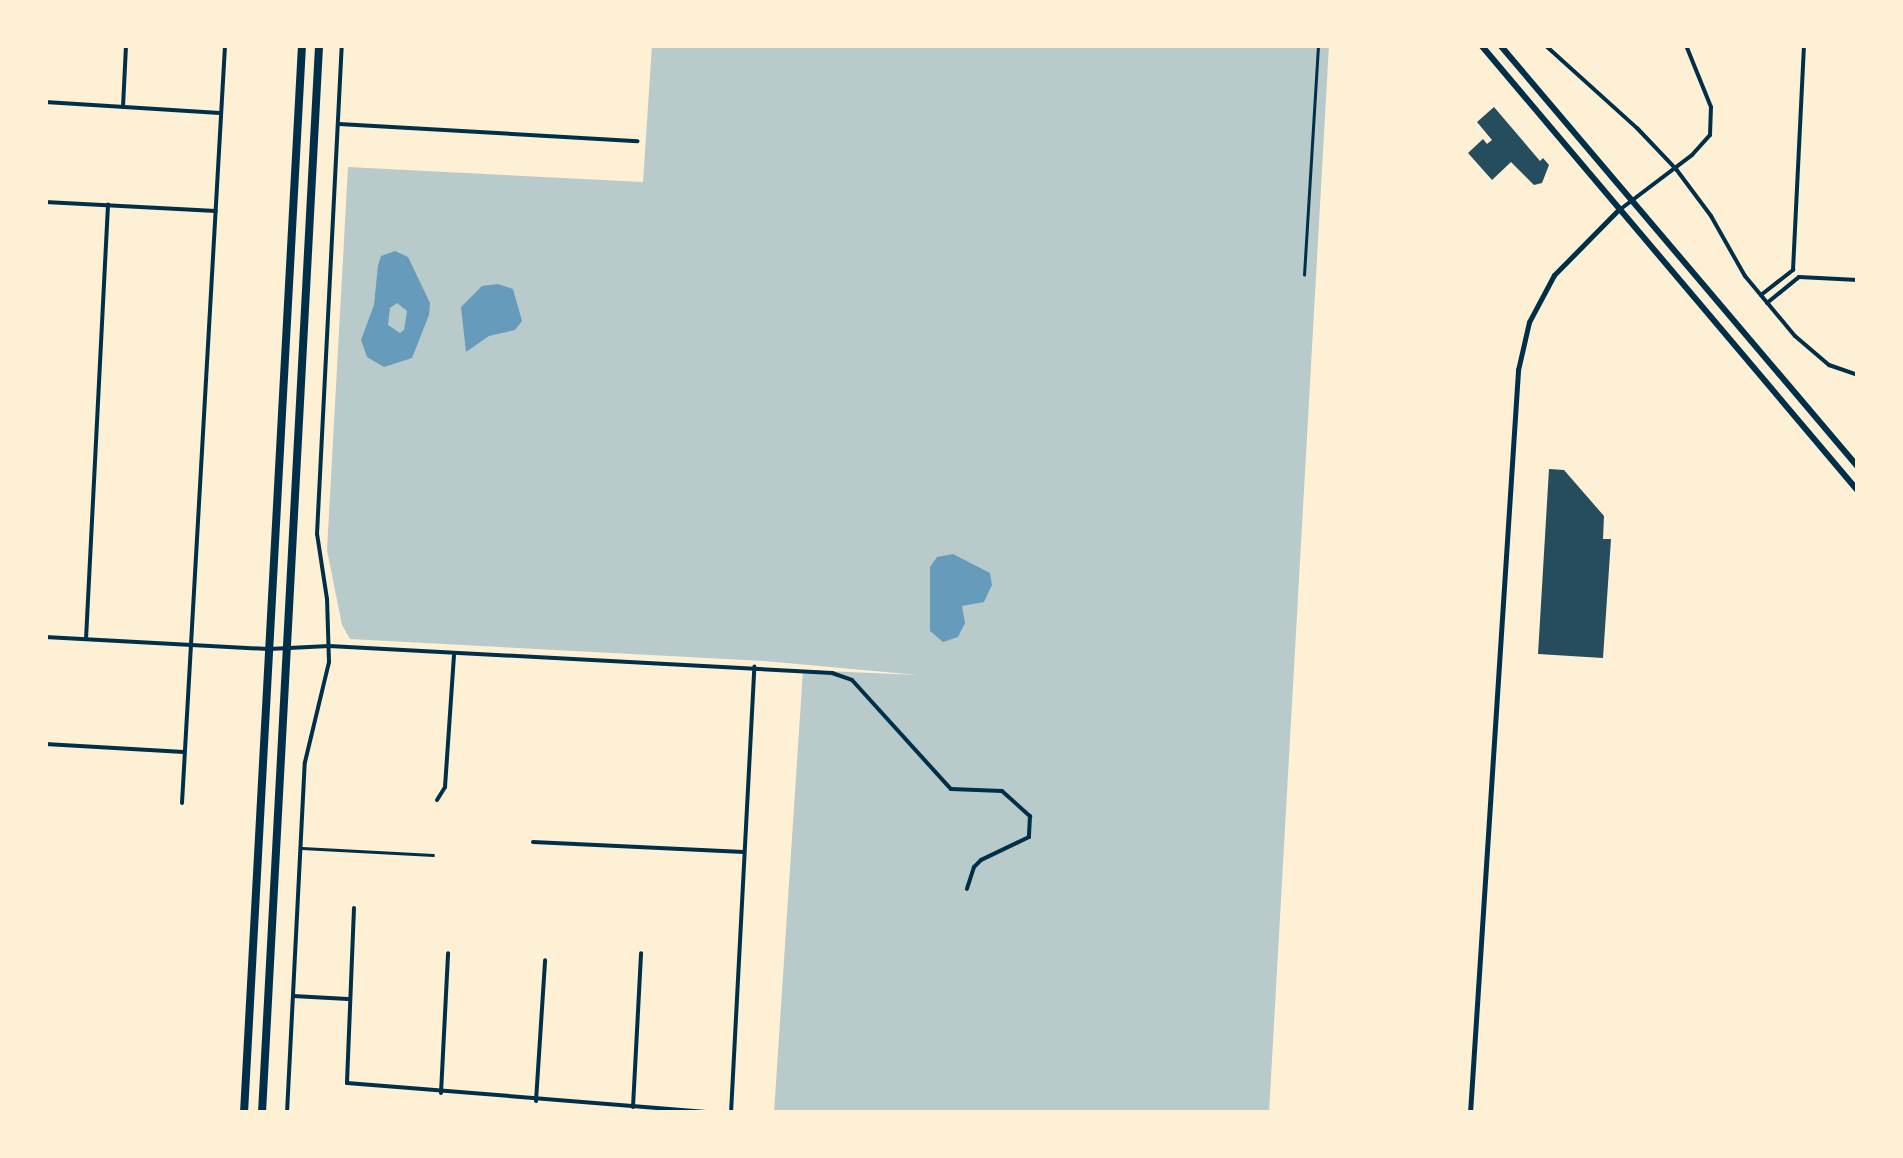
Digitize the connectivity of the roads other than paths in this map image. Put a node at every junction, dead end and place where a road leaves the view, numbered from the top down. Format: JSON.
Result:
{"nodes":[{"id":1,"x":126,"y":45,"type":"edge"},
{"id":2,"x":224,"y":45,"type":"edge"},
{"id":3,"x":302,"y":45,"type":"edge"},
{"id":4,"x":319,"y":45,"type":"edge"},
{"id":5,"x":342,"y":45,"type":"edge"},
{"id":6,"x":1318,"y":45,"type":"edge"},
{"id":7,"x":1481,"y":45,"type":"edge"},
{"id":8,"x":1500,"y":45,"type":"edge"},
{"id":9,"x":1545,"y":45,"type":"edge"},
{"id":10,"x":1686,"y":45,"type":"edge"},
{"id":11,"x":1804,"y":45,"type":"edge"},
{"id":12,"x":45,"y":102,"type":"edge"},
{"id":13,"x":123,"y":107,"type":"junction"},
{"id":14,"x":220,"y":113,"type":"junction"},
{"id":15,"x":339,"y":124,"type":"junction"},
{"id":16,"x":638,"y":140,"type":"dead end"},
{"id":17,"x":1676,"y":169,"type":"junction"},
{"id":18,"x":1634,"y":198,"type":"junction"},
{"id":19,"x":45,"y":202,"type":"edge"},
{"id":20,"x":108,"y":205,"type":"junction"},
{"id":21,"x":216,"y":210,"type":"junction"},
{"id":22,"x":1619,"y":210,"type":"junction"},
{"id":23,"x":1793,"y":270,"type":"junction"},
{"id":24,"x":1304,"y":275,"type":"dead end"},
{"id":25,"x":1799,"y":276,"type":"junction"},
{"id":26,"x":1858,"y":280,"type":"edge"},
{"id":27,"x":1761,"y":296,"type":"junction"},
{"id":28,"x":1767,"y":303,"type":"junction"},
{"id":29,"x":1858,"y":375,"type":"edge"},
{"id":30,"x":1858,"y":467,"type":"edge"},
{"id":31,"x":1858,"y":491,"type":"edge"},
{"id":32,"x":45,"y":637,"type":"edge"},
{"id":33,"x":86,"y":639,"type":"junction"},
{"id":34,"x":192,"y":646,"type":"junction"},
{"id":35,"x":286,"y":646,"type":"junction"},
{"id":36,"x":329,"y":646,"type":"junction"},
{"id":37,"x":269,"y":649,"type":"junction"},
{"id":38,"x":454,"y":655,"type":"junction"},
{"id":39,"x":754,"y":667,"type":"junction"},
{"id":40,"x":45,"y":744,"type":"edge"},
{"id":41,"x":184,"y":752,"type":"junction"},
{"id":42,"x":437,"y":800,"type":"dead end"},
{"id":43,"x":182,"y":803,"type":"dead end"},
{"id":44,"x":533,"y":842,"type":"dead end"},
{"id":45,"x":300,"y":848,"type":"junction"},
{"id":46,"x":744,"y":852,"type":"junction"},
{"id":47,"x":433,"y":855,"type":"dead end"},
{"id":48,"x":967,"y":889,"type":"dead end"},
{"id":49,"x":354,"y":908,"type":"dead end"},
{"id":50,"x":448,"y":953,"type":"dead end"},
{"id":51,"x":641,"y":953,"type":"dead end"},
{"id":52,"x":545,"y":960,"type":"dead end"},
{"id":53,"x":293,"y":996,"type":"junction"},
{"id":54,"x":348,"y":999,"type":"junction"},
{"id":55,"x":441,"y":1093,"type":"junction"},
{"id":56,"x":536,"y":1101,"type":"junction"},
{"id":57,"x":632,"y":1107,"type":"junction"},
{"id":58,"x":244,"y":1113,"type":"edge"},
{"id":59,"x":262,"y":1113,"type":"edge"},
{"id":60,"x":287,"y":1113,"type":"edge"},
{"id":61,"x":716,"y":1113,"type":"edge"},
{"id":62,"x":732,"y":1113,"type":"edge"},
{"id":63,"x":1470,"y":1113,"type":"edge"}],
"edges":[{"from":1,"to":13,"type":"street"},
{"from":2,"to":14,"type":"street"},
{"from":3,"to":37,"type":"highway"},
{"from":4,"to":35,"type":"highway"},
{"from":5,"to":15,"type":"street"},
{"from":6,"to":24,"type":"lane"},
{"from":7,"to":22,"type":"main road"},
{"from":8,"to":18,"type":"main road"},
{"from":9,"to":17,"type":"street"},
{"from":10,"to":17,"type":"street"},
{"from":11,"to":23,"type":"street"},
{"from":12,"to":13,"type":"street"},
{"from":13,"to":14,"type":"street"},
{"from":14,"to":21,"type":"street"},
{"from":15,"to":16,"type":"street"},
{"from":15,"to":36,"type":"street"},
{"from":17,"to":18,"type":"street"},
{"from":17,"to":27,"type":"street"},
{"from":18,"to":22,"type":"street"},
{"from":18,"to":30,"type":"main road"},
{"from":19,"to":20,"type":"street"},
{"from":20,"to":21,"type":"street"},
{"from":20,"to":33,"type":"street"},
{"from":21,"to":34,"type":"street"},
{"from":22,"to":31,"type":"main road"},
{"from":22,"to":63,"type":"street"},
{"from":23,"to":25,"type":"street"},
{"from":23,"to":27,"type":"street"},
{"from":25,"to":26,"type":"street"},
{"from":25,"to":28,"type":"street"},
{"from":27,"to":28,"type":"street"},
{"from":28,"to":29,"type":"street"},
{"from":32,"to":33,"type":"street"},
{"from":33,"to":34,"type":"street"},
{"from":34,"to":37,"type":"street"},
{"from":34,"to":41,"type":"street"},
{"from":35,"to":36,"type":"street"},
{"from":35,"to":37,"type":"street"},
{"from":35,"to":59,"type":"highway"},
{"from":36,"to":38,"type":"street"},
{"from":36,"to":45,"type":"street"},
{"from":37,"to":58,"type":"highway"},
{"from":38,"to":39,"type":"street"},
{"from":38,"to":42,"type":"street"},
{"from":39,"to":46,"type":"street"},
{"from":39,"to":48,"type":"street"},
{"from":40,"to":41,"type":"street"},
{"from":41,"to":43,"type":"street"},
{"from":44,"to":46,"type":"street"},
{"from":45,"to":47,"type":"lane"},
{"from":45,"to":53,"type":"street"},
{"from":46,"to":62,"type":"street"},
{"from":49,"to":54,"type":"street"},
{"from":50,"to":55,"type":"street"},
{"from":51,"to":57,"type":"street"},
{"from":52,"to":56,"type":"street"},
{"from":53,"to":54,"type":"street"},
{"from":53,"to":60,"type":"street"},
{"from":54,"to":55,"type":"street"},
{"from":55,"to":56,"type":"street"},
{"from":56,"to":57,"type":"street"},
{"from":57,"to":61,"type":"street"}]}
